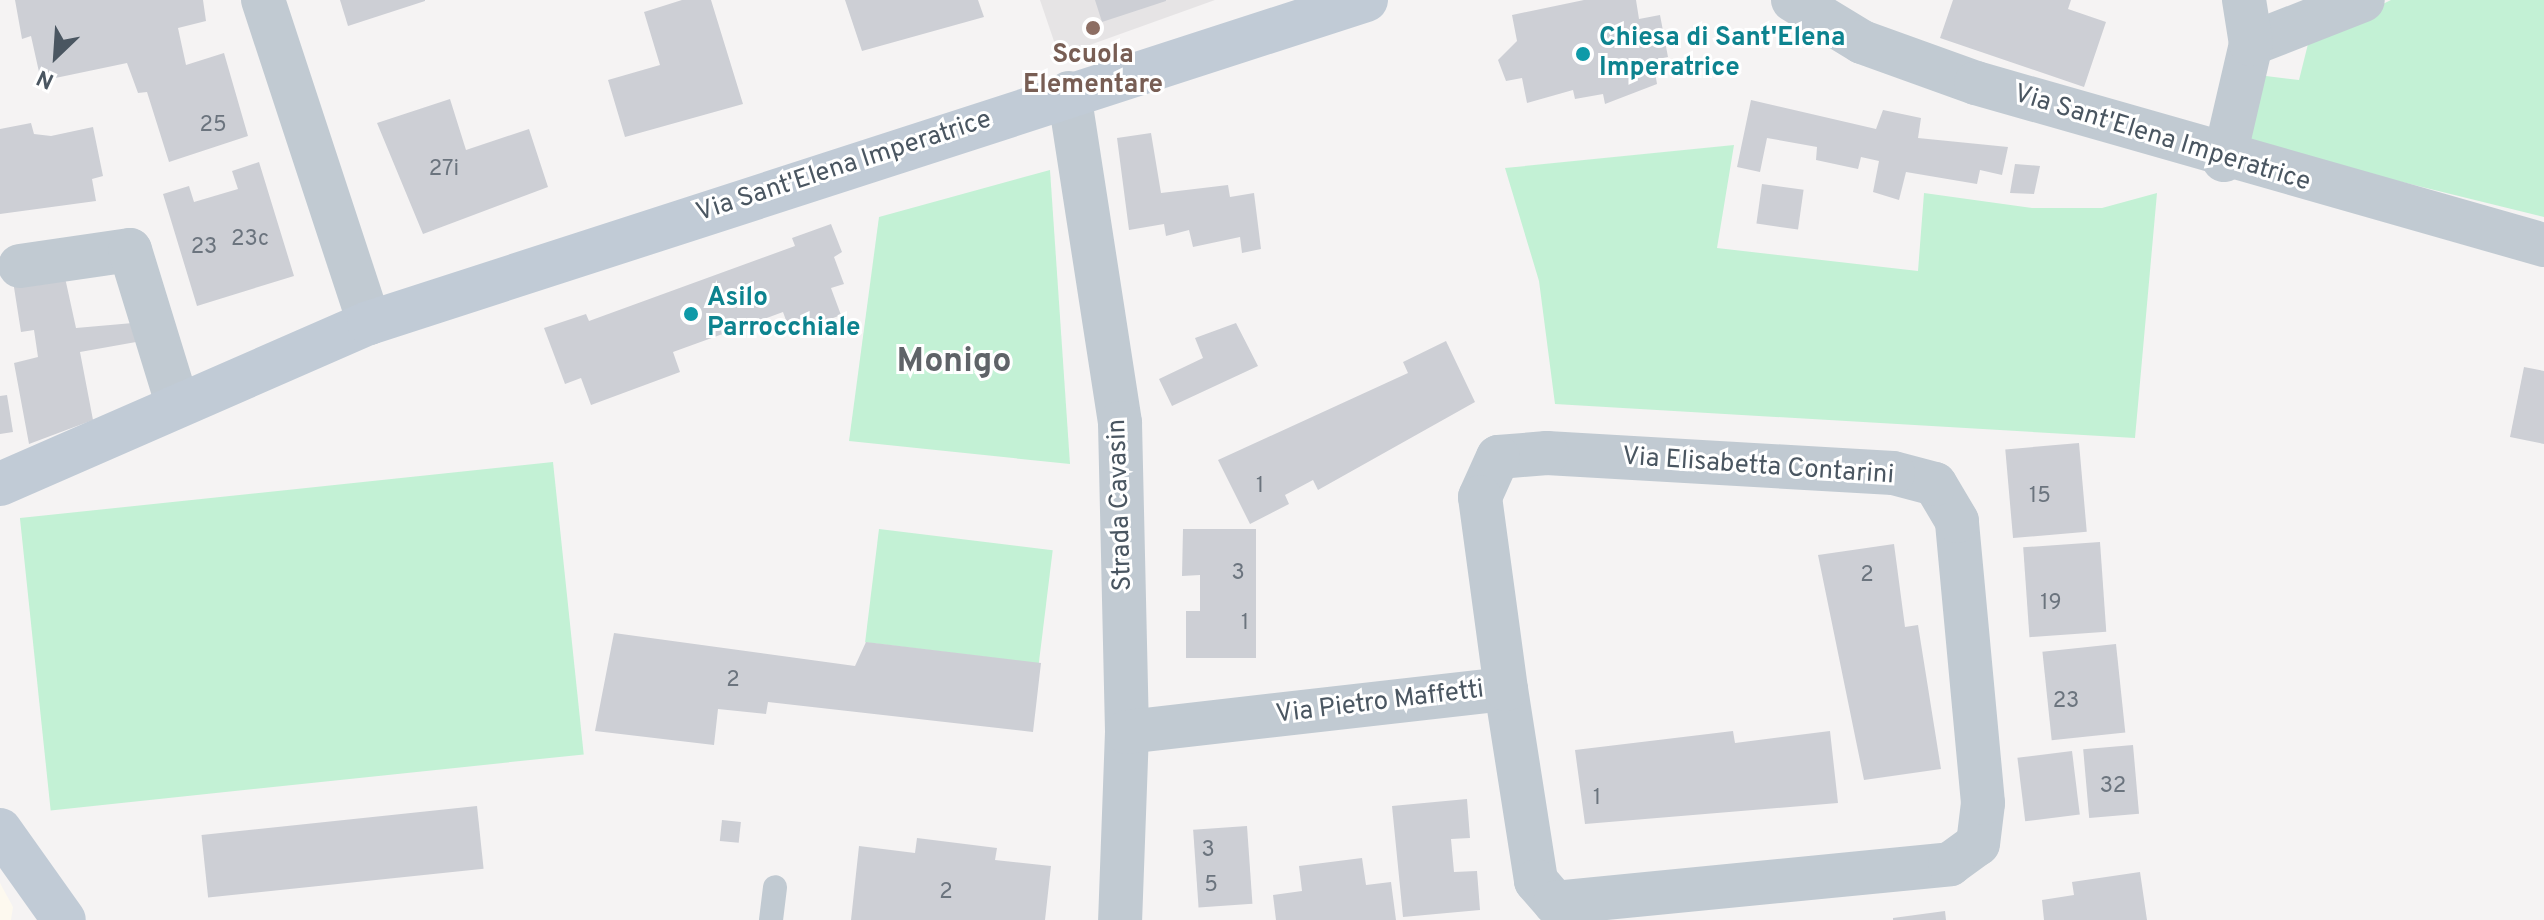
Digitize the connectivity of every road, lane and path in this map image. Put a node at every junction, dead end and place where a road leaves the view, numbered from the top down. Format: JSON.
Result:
{"nodes":[{"id":1,"x":263,"y":0,"type":"edge"},
{"id":2,"x":1366,"y":0,"type":"edge"},
{"id":3,"x":1793,"y":0,"type":"edge"},
{"id":4,"x":2244,"y":0,"type":"edge"},
{"id":5,"x":2363,"y":0,"type":"edge"},
{"id":6,"x":2251,"y":44,"type":"junction"},
{"id":7,"x":1069,"y":93,"type":"junction"},
{"id":8,"x":2224,"y":160,"type":"junction"},
{"id":9,"x":2544,"y":245,"type":"edge"},
{"id":10,"x":20,"y":266,"type":"dead end"},
{"id":11,"x":369,"y":323,"type":"junction"},
{"id":12,"x":177,"y":403,"type":"junction"},
{"id":13,"x":0,"y":484,"type":"edge"},
{"id":14,"x":1506,"y":689,"type":"junction"},
{"id":15,"x":1127,"y":732,"type":"junction"},
{"id":16,"x":0,"y":830,"type":"edge"},
{"id":17,"x":1978,"y":844,"type":"joint"},
{"id":18,"x":775,"y":887,"type":"dead end"},
{"id":19,"x":1550,"y":911,"type":"edge"},
{"id":20,"x":64,"y":920,"type":"edge"},
{"id":21,"x":771,"y":920,"type":"edge"},
{"id":22,"x":1120,"y":920,"type":"edge"}],
"edges":[{"from":1,"to":11,"type":"street"},
{"from":2,"to":7,"type":"street","name":"Via Sant'Elena Imperatrice"},
{"from":3,"to":8,"type":"street","name":"Via Sant'Elena Imperatrice"},
{"from":4,"to":6,"type":"street"},
{"from":5,"to":6,"type":"street"},
{"from":6,"to":8,"type":"street"},
{"from":7,"to":11,"type":"street","name":"Via Sant'Elena Imperatrice"},
{"from":7,"to":15,"type":"street","name":"Strada Cavasin"},
{"from":8,"to":9,"type":"street","name":"Via Sant'Elena Imperatrice"},
{"from":10,"to":12,"type":"street"},
{"from":11,"to":12,"type":"street","name":"Via Sant'Elena Imperatrice"},
{"from":12,"to":13,"type":"street","name":"Via Sant'Elena Imperatrice"},
{"from":14,"to":15,"type":"street","name":"Via Pietro Maffetti"},
{"from":14,"to":17,"type":"street","name":"Via Elisabetta Contarini"},
{"from":14,"to":19,"type":"street","name":"Via Pietro Maffetti"},
{"from":15,"to":22,"type":"street","name":"Strada Cavasin"},
{"from":16,"to":20,"type":"street"},
{"from":17,"to":19,"type":"street","name":"Via Pietro Maffetti"},
{"from":18,"to":21,"type":"lane"}]}
